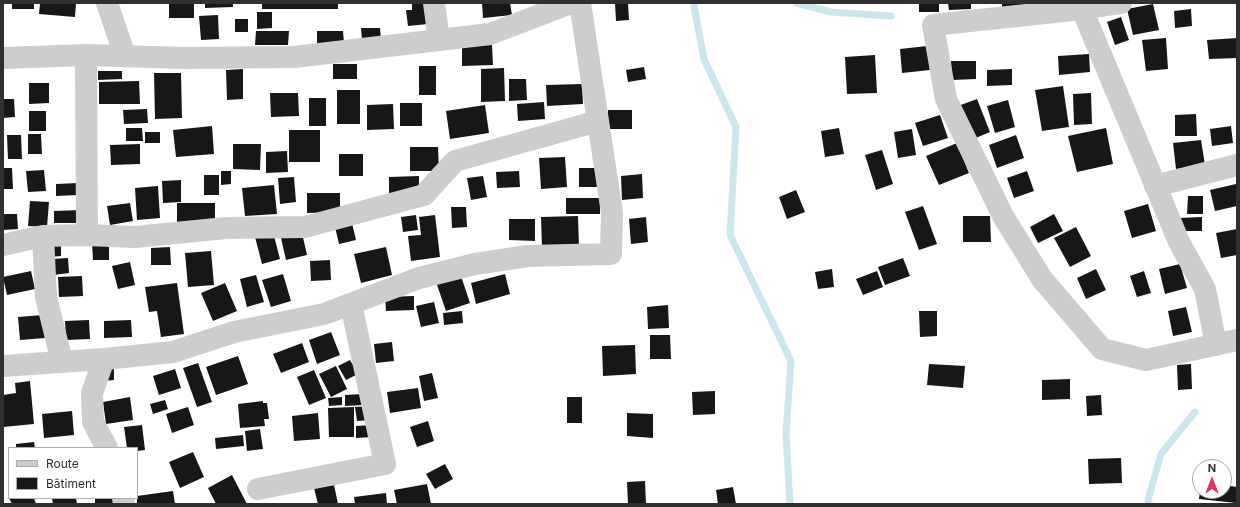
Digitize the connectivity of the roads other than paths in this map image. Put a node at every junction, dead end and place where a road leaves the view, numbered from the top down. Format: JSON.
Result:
{"nodes":[{"id":1,"x":107,"y":3,"type":"edge"},
{"id":2,"x":434,"y":3,"type":"edge"},
{"id":3,"x":571,"y":3,"type":"edge"},
{"id":4,"x":580,"y":3,"type":"edge"},
{"id":5,"x":1122,"y":3,"type":"edge"},
{"id":6,"x":1082,"y":9,"type":"junction"},
{"id":7,"x":439,"y":40,"type":"junction"},
{"id":8,"x":86,"y":55,"type":"junction"},
{"id":9,"x":125,"y":56,"type":"junction"},
{"id":10,"x":3,"y":58,"type":"edge"},
{"id":11,"x":598,"y":121,"type":"junction"},
{"id":12,"x":1237,"y":165,"type":"edge"},
{"id":13,"x":1155,"y":186,"type":"junction"},
{"id":14,"x":87,"y":235,"type":"junction"},
{"id":15,"x":43,"y":236,"type":"junction"},
{"id":16,"x":3,"y":244,"type":"edge"},
{"id":17,"x":351,"y":304,"type":"junction"},
{"id":18,"x":1237,"y":340,"type":"edge"},
{"id":19,"x":1216,"y":345,"type":"junction"},
{"id":20,"x":104,"y":359,"type":"junction"},
{"id":21,"x":62,"y":362,"type":"junction"},
{"id":22,"x":3,"y":366,"type":"edge"},
{"id":23,"x":106,"y":447,"type":"edge"},
{"id":24,"x":258,"y":489,"type":"dead end"}],
"edges":[{"from":1,"to":9,"type":"street"},
{"from":2,"to":7,"type":"street"},
{"from":3,"to":7,"type":"street"},
{"from":4,"to":11,"type":"street"},
{"from":5,"to":6,"type":"street"},
{"from":6,"to":13,"type":"street"},
{"from":6,"to":19,"type":"street"},
{"from":7,"to":9,"type":"street"},
{"from":8,"to":9,"type":"street"},
{"from":8,"to":10,"type":"street"},
{"from":8,"to":14,"type":"street"},
{"from":11,"to":14,"type":"street"},
{"from":11,"to":17,"type":"street"},
{"from":12,"to":13,"type":"street"},
{"from":13,"to":19,"type":"street"},
{"from":14,"to":15,"type":"street"},
{"from":15,"to":16,"type":"street"},
{"from":15,"to":21,"type":"street"},
{"from":17,"to":20,"type":"street"},
{"from":17,"to":24,"type":"street"},
{"from":18,"to":19,"type":"street"},
{"from":20,"to":21,"type":"street"},
{"from":20,"to":23,"type":"street"},
{"from":21,"to":22,"type":"street"}]}
